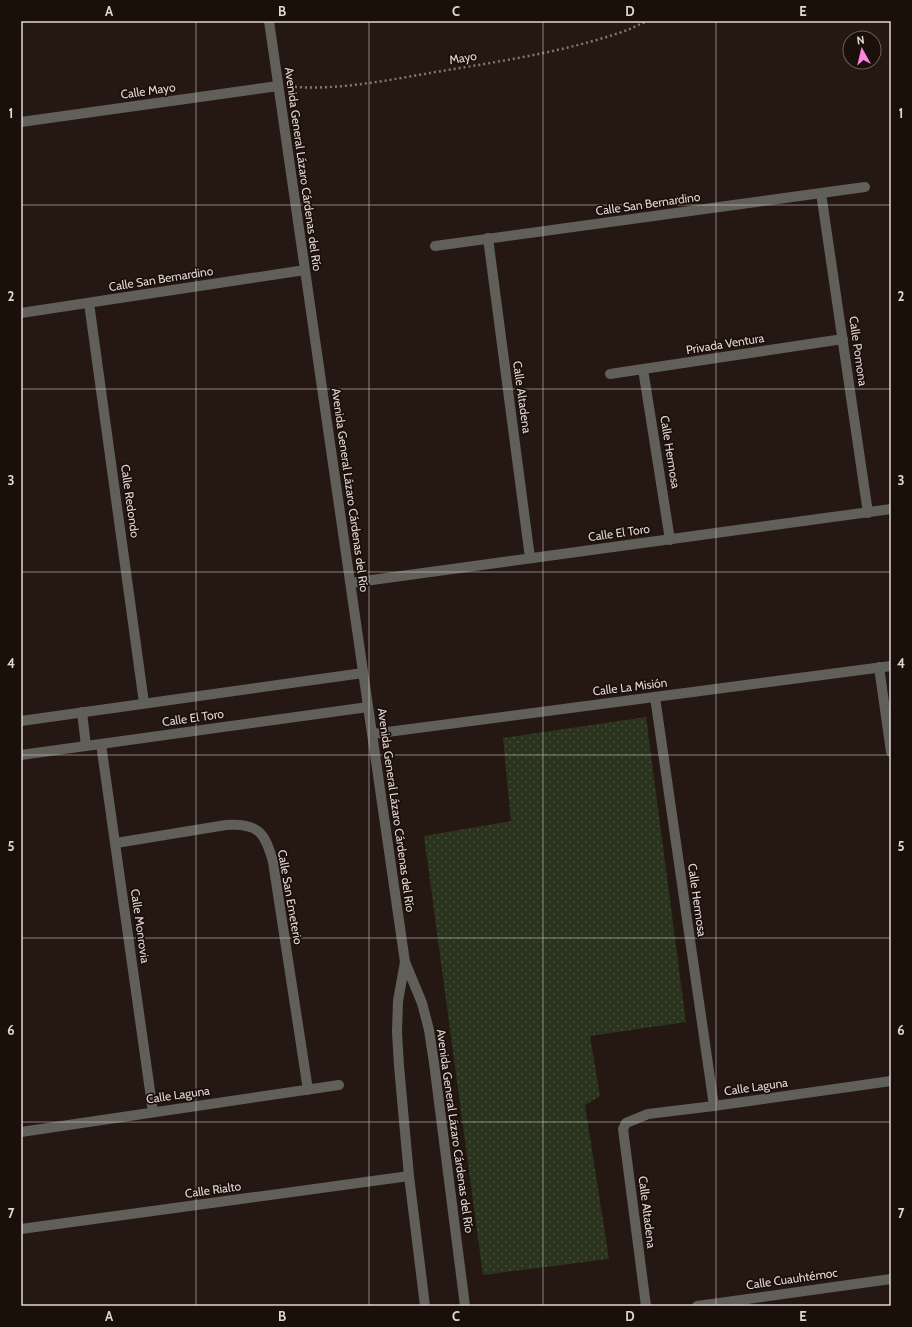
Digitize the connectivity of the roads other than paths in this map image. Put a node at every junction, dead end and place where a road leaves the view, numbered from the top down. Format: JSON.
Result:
{"nodes":[{"id":1,"x":269,"y":21,"type":"edge"},
{"id":2,"x":278,"y":86,"type":"junction"},
{"id":3,"x":21,"y":122,"type":"edge"},
{"id":4,"x":865,"y":187,"type":"dead end"},
{"id":5,"x":822,"y":193,"type":"junction"},
{"id":6,"x":488,"y":238,"type":"junction"},
{"id":7,"x":435,"y":246,"type":"dead end"},
{"id":8,"x":305,"y":270,"type":"junction"},
{"id":9,"x":89,"y":303,"type":"junction"},
{"id":10,"x":21,"y":314,"type":"edge"},
{"id":11,"x":843,"y":339,"type":"junction"},
{"id":12,"x":644,"y":369,"type":"junction"},
{"id":13,"x":610,"y":374,"type":"dead end"},
{"id":14,"x":891,"y":509,"type":"edge"},
{"id":15,"x":868,"y":512,"type":"junction"},
{"id":16,"x":670,"y":540,"type":"junction"},
{"id":17,"x":530,"y":558,"type":"junction"},
{"id":18,"x":350,"y":583,"type":"junction"},
{"id":19,"x":891,"y":666,"type":"edge"},
{"id":20,"x":879,"y":667,"type":"junction"},
{"id":21,"x":363,"y":673,"type":"junction"},
{"id":22,"x":655,"y":697,"type":"junction"},
{"id":23,"x":144,"y":704,"type":"junction"},
{"id":24,"x":368,"y":706,"type":"junction"},
{"id":25,"x":82,"y":712,"type":"junction"},
{"id":26,"x":21,"y":721,"type":"edge"},
{"id":27,"x":372,"y":734,"type":"junction"},
{"id":28,"x":101,"y":744,"type":"junction"},
{"id":29,"x":86,"y":746,"type":"junction"},
{"id":30,"x":891,"y":752,"type":"edge"},
{"id":31,"x":21,"y":755,"type":"edge"},
{"id":32,"x":116,"y":843,"type":"junction"},
{"id":33,"x":405,"y":962,"type":"junction"},
{"id":34,"x":891,"y":1081,"type":"edge"},
{"id":35,"x":339,"y":1085,"type":"dead end"},
{"id":36,"x":308,"y":1090,"type":"junction"},
{"id":37,"x":714,"y":1106,"type":"junction"},
{"id":38,"x":153,"y":1112,"type":"junction"},
{"id":39,"x":626,"y":1123,"type":"joint"},
{"id":40,"x":21,"y":1132,"type":"edge"},
{"id":41,"x":409,"y":1176,"type":"junction"},
{"id":42,"x":21,"y":1229,"type":"edge"},
{"id":43,"x":891,"y":1279,"type":"edge"},
{"id":44,"x":425,"y":1306,"type":"edge"},
{"id":45,"x":465,"y":1306,"type":"edge"},
{"id":46,"x":646,"y":1306,"type":"edge"},
{"id":47,"x":697,"y":1306,"type":"edge"}],
"edges":[{"from":1,"to":2,"type":"street","name":"Avenida General Lázaro Cárdenas del Río"},
{"from":2,"to":3,"type":"street","name":"Calle Mayo"},
{"from":2,"to":8,"type":"street","name":"Avenida General Lázaro Cárdenas del Río"},
{"from":4,"to":5,"type":"street","name":"Calle San Bernardino"},
{"from":5,"to":6,"type":"street","name":"Calle San Bernardino"},
{"from":5,"to":11,"type":"street","name":"Calle Pomona"},
{"from":6,"to":7,"type":"street","name":"Calle San Bernardino"},
{"from":6,"to":17,"type":"street","name":"Calle Altadena"},
{"from":8,"to":9,"type":"street","name":"Calle San Bernardino"},
{"from":8,"to":18,"type":"street","name":"Avenida General Lázaro Cárdenas del Río"},
{"from":9,"to":10,"type":"street","name":"Calle San Bernardino"},
{"from":9,"to":23,"type":"street","name":"Calle Redondo"},
{"from":11,"to":12,"type":"street","name":"Privada Ventura"},
{"from":11,"to":15,"type":"street","name":"Calle Pomona"},
{"from":12,"to":13,"type":"street","name":"Privada Ventura"},
{"from":12,"to":16,"type":"street","name":"Calle Hermosa"},
{"from":14,"to":15,"type":"street","name":"Calle El Toro"},
{"from":15,"to":16,"type":"street","name":"Calle El Toro"},
{"from":16,"to":17,"type":"street","name":"Calle El Toro"},
{"from":17,"to":18,"type":"street","name":"Calle El Toro"},
{"from":18,"to":21,"type":"street","name":"Avenida General Lázaro Cárdenas del Río"},
{"from":19,"to":20,"type":"street","name":"Calle La Misión"},
{"from":20,"to":22,"type":"street","name":"Calle La Misión"},
{"from":20,"to":30,"type":"street"},
{"from":21,"to":23,"type":"street","name":"Calle El Toro"},
{"from":21,"to":24,"type":"street","name":"Avenida General Lázaro Cárdenas del Río"},
{"from":22,"to":27,"type":"street","name":"Calle La Misión"},
{"from":22,"to":37,"type":"street","name":"Calle Hermosa"},
{"from":23,"to":25,"type":"street","name":"Calle El Toro"},
{"from":24,"to":27,"type":"street","name":"Avenida General Lázaro Cárdenas del Río"},
{"from":24,"to":28,"type":"street","name":"Calle El Toro"},
{"from":25,"to":26,"type":"street","name":"Calle El Toro"},
{"from":25,"to":29,"type":"street"},
{"from":27,"to":33,"type":"street","name":"Avenida General Lázaro Cárdenas del Río"},
{"from":28,"to":29,"type":"street","name":"Calle El Toro"},
{"from":28,"to":32,"type":"street","name":"Calle Monrovia"},
{"from":29,"to":31,"type":"street","name":"Calle El Toro"},
{"from":32,"to":36,"type":"street","name":"Calle San Emeterio"},
{"from":32,"to":38,"type":"street","name":"Calle Monrovia"},
{"from":33,"to":41,"type":"street","name":"Avenida General Lázaro Cárdenas del Río"},
{"from":33,"to":45,"type":"street","name":"Avenida General Lázaro Cárdenas del Río"},
{"from":34,"to":37,"type":"street","name":"Calle Laguna"},
{"from":35,"to":36,"type":"street","name":"Calle Laguna"},
{"from":36,"to":38,"type":"street","name":"Calle Laguna"},
{"from":37,"to":39,"type":"street","name":"Calle Laguna"},
{"from":38,"to":40,"type":"street","name":"Calle Laguna"},
{"from":39,"to":46,"type":"street","name":"Calle Altadena"},
{"from":41,"to":42,"type":"street","name":"Calle Rialto"},
{"from":41,"to":44,"type":"street","name":"Avenida General Lázaro Cárdenas del Río"},
{"from":43,"to":47,"type":"street","name":"Calle Cuauhtémoc"}]}
